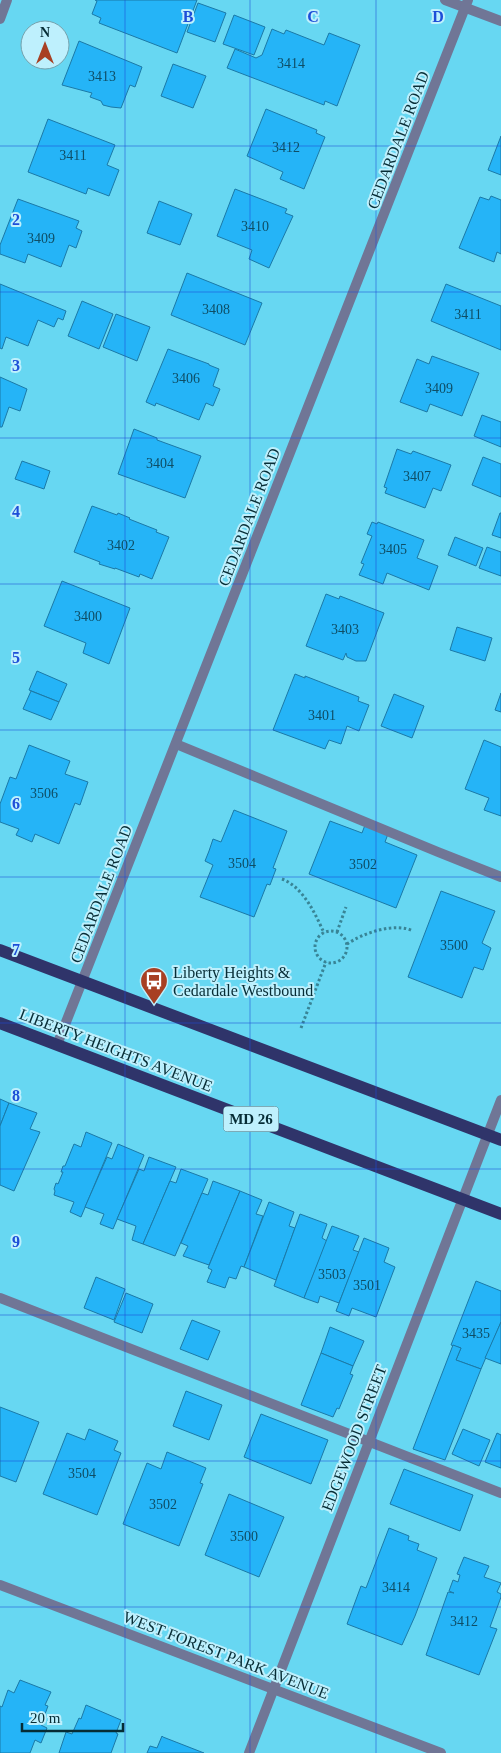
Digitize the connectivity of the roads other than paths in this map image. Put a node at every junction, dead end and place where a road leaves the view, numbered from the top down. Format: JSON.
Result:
{"nodes":[{"id":1,"x":8,"y":0,"type":"edge"},
{"id":2,"x":445,"y":0,"type":"edge"},
{"id":3,"x":467,"y":4,"type":"edge"},
{"id":4,"x":0,"y":19,"type":"edge"},
{"id":5,"x":501,"y":21,"type":"edge"},
{"id":6,"x":176,"y":744,"type":"junction"},
{"id":7,"x":501,"y":876,"type":"edge"},
{"id":8,"x":0,"y":950,"type":"edge"},
{"id":9,"x":82,"y":981,"type":"junction"},
{"id":10,"x":0,"y":1023,"type":"edge"},
{"id":11,"x":57,"y":1045,"type":"junction"},
{"id":12,"x":501,"y":1100,"type":"edge"},
{"id":13,"x":487,"y":1135,"type":"junction"},
{"id":14,"x":501,"y":1140,"type":"edge"},
{"id":15,"x":462,"y":1200,"type":"junction"},
{"id":16,"x":501,"y":1214,"type":"edge"},
{"id":17,"x":0,"y":1298,"type":"edge"},
{"id":18,"x":368,"y":1442,"type":"junction"},
{"id":19,"x":501,"y":1493,"type":"edge"},
{"id":20,"x":0,"y":1585,"type":"edge"},
{"id":21,"x":273,"y":1689,"type":"junction"},
{"id":22,"x":249,"y":1753,"type":"edge"},
{"id":23,"x":441,"y":1753,"type":"edge"}],
"edges":[{"from":1,"to":4,"type":"street"},
{"from":2,"to":3,"type":"street"},
{"from":3,"to":5,"type":"street"},
{"from":3,"to":6,"type":"street","name":"CEDARDALE ROAD"},
{"from":6,"to":7,"type":"street"},
{"from":6,"to":9,"type":"street","name":"CEDARDALE ROAD"},
{"from":8,"to":9,"type":"main road"},
{"from":9,"to":11,"type":"street","name":"CEDARDALE ROAD"},
{"from":9,"to":13,"type":"main road"},
{"from":10,"to":11,"type":"main road","name":"LIBERTY HEIGHTS AVENUE","number":"MD 26"},
{"from":11,"to":15,"type":"main road","name":"LIBERTY HEIGHTS AVENUE","number":"MD 26"},
{"from":12,"to":13,"type":"street","name":"EDGEWOOD STREET"},
{"from":13,"to":14,"type":"main road"},
{"from":13,"to":15,"type":"street","name":"EDGEWOOD STREET"},
{"from":15,"to":16,"type":"main road","name":"LIBERTY HEIGHTS AVENUE","number":"MD 26"},
{"from":15,"to":18,"type":"street","name":"EDGEWOOD STREET"},
{"from":17,"to":18,"type":"street"},
{"from":18,"to":19,"type":"street"},
{"from":18,"to":21,"type":"street","name":"EDGEWOOD STREET"},
{"from":20,"to":21,"type":"street","name":"WEST FOREST PARK AVENUE"},
{"from":21,"to":22,"type":"street","name":"EDGEWOOD STREET"},
{"from":21,"to":23,"type":"street","name":"WEST FOREST PARK AVENUE"}]}
